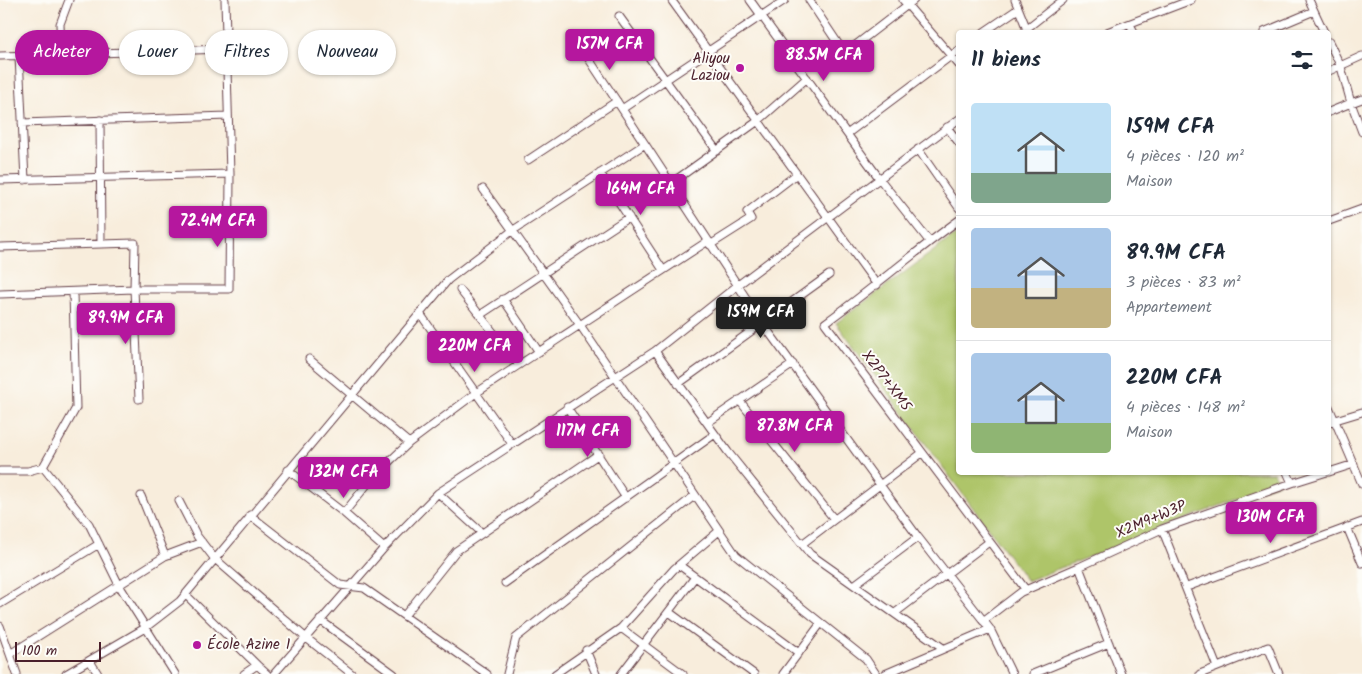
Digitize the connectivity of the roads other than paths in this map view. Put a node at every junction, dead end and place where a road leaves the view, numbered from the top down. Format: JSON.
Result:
{"nodes":[{"id":1,"x":69,"y":0,"type":"edge"},
{"id":2,"x":225,"y":0,"type":"edge"},
{"id":3,"x":750,"y":0,"type":"edge"},
{"id":4,"x":785,"y":0,"type":"edge"},
{"id":5,"x":809,"y":0,"type":"edge"},
{"id":6,"x":1014,"y":0,"type":"edge"},
{"id":7,"x":1063,"y":0,"type":"edge"},
{"id":8,"x":1191,"y":0,"type":"edge"},
{"id":9,"x":1309,"y":0,"type":"edge"},
{"id":10,"x":672,"y":1,"type":"edge"},
{"id":11,"x":908,"y":1,"type":"edge"},
{"id":12,"x":1018,"y":9,"type":"junction"},
{"id":13,"x":1314,"y":11,"type":"junction"},
{"id":14,"x":619,"y":16,"type":"dead end"},
{"id":15,"x":762,"y":16,"type":"junction"},
{"id":16,"x":1130,"y":24,"type":"junction"},
{"id":17,"x":60,"y":30,"type":"edge"},
{"id":18,"x":226,"y":30,"type":"edge"},
{"id":19,"x":987,"y":30,"type":"edge"},
{"id":20,"x":1027,"y":30,"type":"edge"},
{"id":21,"x":1028,"y":30,"type":"edge"},
{"id":22,"x":1113,"y":30,"type":"edge"},
{"id":23,"x":1133,"y":30,"type":"edge"},
{"id":24,"x":1269,"y":30,"type":"edge"},
{"id":25,"x":1323,"y":30,"type":"edge"},
{"id":26,"x":579,"y":44,"type":"dead end"},
{"id":27,"x":1331,"y":46,"type":"edge"},
{"id":28,"x":205,"y":50,"type":"edge"},
{"id":29,"x":709,"y":52,"type":"junction"},
{"id":30,"x":956,"y":52,"type":"edge"},
{"id":31,"x":109,"y":53,"type":"edge"},
{"id":32,"x":950,"y":55,"type":"junction"},
{"id":33,"x":0,"y":56,"type":"edge"},
{"id":34,"x":15,"y":56,"type":"edge"},
{"id":35,"x":1362,"y":56,"type":"edge"},
{"id":36,"x":956,"y":62,"type":"edge"},
{"id":37,"x":1341,"y":67,"type":"junction"},
{"id":38,"x":1331,"y":70,"type":"edge"},
{"id":39,"x":20,"y":75,"type":"edge"},
{"id":40,"x":227,"y":75,"type":"edge"},
{"id":41,"x":808,"y":78,"type":"junction"},
{"id":42,"x":667,"y":79,"type":"junction"},
{"id":43,"x":1362,"y":99,"type":"edge"},
{"id":44,"x":617,"y":101,"type":"junction"},
{"id":45,"x":1351,"y":103,"type":"junction"},
{"id":46,"x":622,"y":109,"type":"junction"},
{"id":47,"x":1331,"y":111,"type":"edge"},
{"id":48,"x":228,"y":116,"type":"junction"},
{"id":49,"x":100,"y":120,"type":"junction"},
{"id":50,"x":758,"y":121,"type":"junction"},
{"id":51,"x":956,"y":121,"type":"edge"},
{"id":52,"x":22,"y":123,"type":"junction"},
{"id":53,"x":947,"y":128,"type":"junction"},
{"id":54,"x":1362,"y":132,"type":"edge"},
{"id":55,"x":847,"y":134,"type":"junction"},
{"id":56,"x":956,"y":139,"type":"edge"},
{"id":57,"x":645,"y":144,"type":"junction"},
{"id":58,"x":918,"y":149,"type":"junction"},
{"id":59,"x":717,"y":152,"type":"junction"},
{"id":60,"x":528,"y":160,"type":"dead end"},
{"id":61,"x":600,"y":173,"type":"junction"},
{"id":62,"x":230,"y":174,"type":"junction"},
{"id":63,"x":797,"y":174,"type":"junction"},
{"id":64,"x":101,"y":178,"type":"junction"},
{"id":65,"x":879,"y":178,"type":"junction"},
{"id":66,"x":0,"y":180,"type":"edge"},
{"id":67,"x":25,"y":180,"type":"junction"},
{"id":68,"x":670,"y":184,"type":"junction"},
{"id":69,"x":483,"y":189,"type":"dead end"},
{"id":70,"x":956,"y":204,"type":"edge"},
{"id":71,"x":1362,"y":208,"type":"edge"},
{"id":72,"x":828,"y":217,"type":"junction"},
{"id":73,"x":629,"y":218,"type":"junction"},
{"id":74,"x":1331,"y":220,"type":"edge"},
{"id":75,"x":956,"y":222,"type":"edge"},
{"id":76,"x":512,"y":231,"type":"junction"},
{"id":77,"x":929,"y":241,"type":"junction"},
{"id":78,"x":709,"y":243,"type":"junction"},
{"id":79,"x":101,"y":244,"type":"junction"},
{"id":80,"x":0,"y":247,"type":"edge"},
{"id":81,"x":663,"y":270,"type":"junction"},
{"id":82,"x":542,"y":274,"type":"junction"},
{"id":83,"x":829,"y":275,"type":"dead end"},
{"id":84,"x":738,"y":284,"type":"junction"},
{"id":85,"x":877,"y":285,"type":"junction"},
{"id":86,"x":134,"y":289,"type":"junction"},
{"id":87,"x":460,"y":290,"type":"dead end"},
{"id":88,"x":73,"y":292,"type":"junction"},
{"id":89,"x":0,"y":294,"type":"edge"},
{"id":90,"x":503,"y":300,"type":"junction"},
{"id":91,"x":421,"y":315,"type":"junction"},
{"id":92,"x":480,"y":315,"type":"junction"},
{"id":93,"x":763,"y":324,"type":"junction"},
{"id":94,"x":580,"y":325,"type":"junction"},
{"id":95,"x":655,"y":350,"type":"junction"},
{"id":96,"x":538,"y":352,"type":"junction"},
{"id":97,"x":309,"y":358,"type":"dead end"},
{"id":98,"x":793,"y":364,"type":"junction"},
{"id":99,"x":519,"y":365,"type":"junction"},
{"id":100,"x":614,"y":377,"type":"junction"},
{"id":101,"x":678,"y":384,"type":"junction"},
{"id":102,"x":476,"y":393,"type":"junction"},
{"id":103,"x":351,"y":396,"type":"junction"},
{"id":104,"x":139,"y":399,"type":"dead end"},
{"id":105,"x":739,"y":400,"type":"junction"},
{"id":106,"x":568,"y":407,"type":"junction"},
{"id":107,"x":1362,"y":412,"type":"edge"},
{"id":108,"x":1332,"y":421,"type":"edge"},
{"id":109,"x":706,"y":423,"type":"junction"},
{"id":110,"x":715,"y":434,"type":"junction"},
{"id":111,"x":410,"y":443,"type":"junction"},
{"id":112,"x":512,"y":444,"type":"junction"},
{"id":113,"x":922,"y":453,"type":"junction"},
{"id":114,"x":599,"y":454,"type":"junction"},
{"id":115,"x":673,"y":463,"type":"junction"},
{"id":116,"x":1354,"y":464,"type":"junction"},
{"id":117,"x":43,"y":467,"type":"junction"},
{"id":118,"x":288,"y":470,"type":"junction"},
{"id":119,"x":0,"y":471,"type":"edge"},
{"id":120,"x":1331,"y":471,"type":"edge"},
{"id":121,"x":1289,"y":475,"type":"edge"},
{"id":122,"x":1318,"y":475,"type":"edge"},
{"id":123,"x":1292,"y":483,"type":"junction"},
{"id":124,"x":881,"y":484,"type":"junction"},
{"id":125,"x":1362,"y":484,"type":"edge"},
{"id":126,"x":438,"y":493,"type":"junction"},
{"id":127,"x":141,"y":496,"type":"dead end"},
{"id":128,"x":694,"y":496,"type":"junction"},
{"id":129,"x":626,"y":498,"type":"junction"},
{"id":130,"x":179,"y":501,"type":"dead end"},
{"id":131,"x":344,"y":513,"type":"junction"},
{"id":132,"x":250,"y":515,"type":"junction"},
{"id":133,"x":834,"y":519,"type":"junction"},
{"id":134,"x":1362,"y":522,"type":"edge"},
{"id":135,"x":1348,"y":527,"type":"junction"},
{"id":136,"x":1162,"y":528,"type":"junction"},
{"id":137,"x":719,"y":531,"type":"junction"},
{"id":138,"x":482,"y":533,"type":"junction"},
{"id":139,"x":918,"y":537,"type":"junction"},
{"id":140,"x":202,"y":542,"type":"junction"},
{"id":141,"x":989,"y":542,"type":"junction"},
{"id":142,"x":99,"y":544,"type":"junction"},
{"id":143,"x":802,"y":544,"type":"junction"},
{"id":144,"x":384,"y":548,"type":"junction"},
{"id":145,"x":165,"y":556,"type":"junction"},
{"id":146,"x":214,"y":558,"type":"junction"},
{"id":147,"x":1362,"y":563,"type":"edge"},
{"id":148,"x":679,"y":565,"type":"junction"},
{"id":149,"x":1080,"y":567,"type":"junction"},
{"id":150,"x":947,"y":574,"type":"junction"},
{"id":151,"x":695,"y":577,"type":"junction"},
{"id":152,"x":505,"y":583,"type":"dead end"},
{"id":153,"x":119,"y":585,"type":"junction"},
{"id":154,"x":854,"y":585,"type":"junction"},
{"id":155,"x":349,"y":586,"type":"junction"},
{"id":156,"x":1187,"y":587,"type":"junction"},
{"id":157,"x":1026,"y":590,"type":"junction"},
{"id":158,"x":186,"y":595,"type":"junction"},
{"id":159,"x":0,"y":604,"type":"edge"},
{"id":160,"x":668,"y":612,"type":"junction"},
{"id":161,"x":895,"y":613,"type":"junction"},
{"id":162,"x":404,"y":616,"type":"junction"},
{"id":163,"x":320,"y":620,"type":"junction"},
{"id":164,"x":983,"y":621,"type":"junction"},
{"id":165,"x":821,"y":623,"type":"junction"},
{"id":166,"x":0,"y":626,"type":"edge"},
{"id":167,"x":144,"y":628,"type":"junction"},
{"id":168,"x":621,"y":628,"type":"junction"},
{"id":169,"x":990,"y":630,"type":"junction"},
{"id":170,"x":305,"y":637,"type":"junction"},
{"id":171,"x":1109,"y":643,"type":"junction"},
{"id":172,"x":644,"y":645,"type":"junction"},
{"id":173,"x":943,"y":648,"type":"junction"},
{"id":174,"x":586,"y":650,"type":"junction"},
{"id":175,"x":799,"y":652,"type":"junction"},
{"id":176,"x":10,"y":654,"type":"junction"},
{"id":177,"x":90,"y":661,"type":"junction"},
{"id":178,"x":257,"y":665,"type":"junction"},
{"id":179,"x":1217,"y":667,"type":"junction"},
{"id":180,"x":17,"y":674,"type":"edge"},
{"id":181,"x":66,"y":674,"type":"edge"},
{"id":182,"x":98,"y":674,"type":"edge"},
{"id":183,"x":175,"y":674,"type":"edge"},
{"id":184,"x":244,"y":674,"type":"edge"},
{"id":185,"x":267,"y":674,"type":"edge"},
{"id":186,"x":274,"y":674,"type":"edge"},
{"id":187,"x":352,"y":674,"type":"edge"},
{"id":188,"x":394,"y":674,"type":"edge"},
{"id":189,"x":487,"y":674,"type":"edge"},
{"id":190,"x":507,"y":674,"type":"edge"},
{"id":191,"x":555,"y":674,"type":"edge"},
{"id":192,"x":596,"y":674,"type":"edge"},
{"id":193,"x":621,"y":674,"type":"edge"},
{"id":194,"x":683,"y":674,"type":"edge"},
{"id":195,"x":754,"y":674,"type":"edge"},
{"id":196,"x":783,"y":674,"type":"edge"},
{"id":197,"x":876,"y":674,"type":"edge"},
{"id":198,"x":885,"y":674,"type":"edge"},
{"id":199,"x":1012,"y":674,"type":"edge"},
{"id":200,"x":1033,"y":674,"type":"edge"},
{"id":201,"x":1121,"y":674,"type":"edge"},
{"id":202,"x":1200,"y":674,"type":"edge"},
{"id":203,"x":1279,"y":674,"type":"edge"}],
"edges":[{"from":1,"to":17,"type":"street"},
{"from":2,"to":18,"type":"street"},
{"from":3,"to":15,"type":"street"},
{"from":4,"to":15,"type":"street"},
{"from":5,"to":11,"type":"street"},
{"from":6,"to":12,"type":"street"},
{"from":7,"to":21,"type":"street"},
{"from":8,"to":16,"type":"street"},
{"from":9,"to":13,"type":"street"},
{"from":10,"to":29,"type":"street"},
{"from":11,"to":32,"type":"street"},
{"from":12,"to":19,"type":"street"},
{"from":12,"to":20,"type":"street"},
{"from":13,"to":24,"type":"street"},
{"from":13,"to":25,"type":"street"},
{"from":14,"to":42,"type":"street"},
{"from":15,"to":29,"type":"street"},
{"from":15,"to":41,"type":"street"},
{"from":16,"to":22,"type":"street"},
{"from":16,"to":23,"type":"street"},
{"from":26,"to":44,"type":"street"},
{"from":27,"to":37,"type":"street"},
{"from":28,"to":31,"type":"street"},
{"from":29,"to":42,"type":"street"},
{"from":29,"to":50,"type":"street"},
{"from":30,"to":32,"type":"street"},
{"from":32,"to":36,"type":"street"},
{"from":32,"to":55,"type":"street"},
{"from":33,"to":34,"type":"street"},
{"from":35,"to":37,"type":"street"},
{"from":37,"to":38,"type":"street"},
{"from":37,"to":45,"type":"street"},
{"from":39,"to":52,"type":"street"},
{"from":40,"to":48,"type":"street"},
{"from":41,"to":50,"type":"street"},
{"from":41,"to":55,"type":"street"},
{"from":42,"to":46,"type":"street"},
{"from":42,"to":59,"type":"street"},
{"from":43,"to":45,"type":"street"},
{"from":44,"to":46,"type":"street"},
{"from":44,"to":60,"type":"street"},
{"from":45,"to":47,"type":"street"},
{"from":45,"to":54,"type":"street"},
{"from":46,"to":57,"type":"street"},
{"from":48,"to":49,"type":"street"},
{"from":48,"to":62,"type":"street"},
{"from":49,"to":52,"type":"street"},
{"from":49,"to":64,"type":"street"},
{"from":50,"to":59,"type":"street"},
{"from":50,"to":63,"type":"street"},
{"from":51,"to":53,"type":"street"},
{"from":52,"to":67,"type":"street"},
{"from":53,"to":56,"type":"street"},
{"from":53,"to":58,"type":"street"},
{"from":55,"to":65,"type":"street"},
{"from":57,"to":61,"type":"street"},
{"from":57,"to":68,"type":"street"},
{"from":58,"to":65,"type":"street"},
{"from":58,"to":70,"type":"street"},
{"from":59,"to":68,"type":"street"},
{"from":61,"to":73,"type":"street"},
{"from":61,"to":76,"type":"street"},
{"from":62,"to":64,"type":"street"},
{"from":62,"to":86,"type":"street"},
{"from":63,"to":72,"type":"street"},
{"from":63,"to":78,"type":"street"},
{"from":64,"to":67,"type":"street"},
{"from":64,"to":79,"type":"street"},
{"from":65,"to":72,"type":"street"},
{"from":65,"to":77,"type":"street"},
{"from":66,"to":67,"type":"street"},
{"from":68,"to":78,"type":"street"},
{"from":69,"to":76,"type":"street"},
{"from":71,"to":74,"type":"street"},
{"from":72,"to":84,"type":"street"},
{"from":72,"to":85,"type":"street"},
{"from":73,"to":81,"type":"street"},
{"from":73,"to":82,"type":"street"},
{"from":75,"to":77,"type":"street","name":"X2P7+XM5"},
{"from":76,"to":82,"type":"street"},
{"from":76,"to":91,"type":"street"},
{"from":77,"to":85,"type":"street","name":"X2P7+XM5"},
{"from":78,"to":81,"type":"street"},
{"from":78,"to":84,"type":"street"},
{"from":79,"to":80,"type":"street"},
{"from":79,"to":86,"type":"street"},
{"from":81,"to":94,"type":"street"},
{"from":82,"to":90,"type":"street"},
{"from":82,"to":94,"type":"street"},
{"from":83,"to":93,"type":"street"},
{"from":84,"to":93,"type":"street"},
{"from":84,"to":95,"type":"street"},
{"from":85,"to":113,"type":"street","name":"X2P7+XM5"},
{"from":86,"to":88,"type":"street"},
{"from":86,"to":104,"type":"street"},
{"from":87,"to":92,"type":"street"},
{"from":88,"to":89,"type":"street"},
{"from":88,"to":117,"type":"street"},
{"from":90,"to":92,"type":"street"},
{"from":90,"to":96,"type":"street"},
{"from":91,"to":102,"type":"street"},
{"from":91,"to":103,"type":"street"},
{"from":92,"to":99,"type":"street"},
{"from":93,"to":98,"type":"street"},
{"from":93,"to":101,"type":"street"},
{"from":94,"to":96,"type":"street"},
{"from":94,"to":100,"type":"street"},
{"from":95,"to":100,"type":"street"},
{"from":95,"to":101,"type":"street"},
{"from":96,"to":99,"type":"street"},
{"from":97,"to":103,"type":"street"},
{"from":98,"to":105,"type":"street"},
{"from":98,"to":124,"type":"street"},
{"from":99,"to":102,"type":"street"},
{"from":100,"to":106,"type":"street"},
{"from":100,"to":115,"type":"street"},
{"from":101,"to":109,"type":"street"},
{"from":102,"to":111,"type":"street"},
{"from":102,"to":112,"type":"street"},
{"from":103,"to":111,"type":"street"},
{"from":103,"to":118,"type":"street"},
{"from":105,"to":109,"type":"street"},
{"from":105,"to":133,"type":"street"},
{"from":106,"to":112,"type":"street"},
{"from":106,"to":114,"type":"street"},
{"from":107,"to":108,"type":"street"},
{"from":108,"to":116,"type":"street"},
{"from":109,"to":110,"type":"street"},
{"from":110,"to":115,"type":"street"},
{"from":110,"to":143,"type":"street"},
{"from":111,"to":131,"type":"street"},
{"from":112,"to":126,"type":"street"},
{"from":113,"to":124,"type":"street"},
{"from":113,"to":141,"type":"street","name":"X2P7+XM5"},
{"from":114,"to":129,"type":"street"},
{"from":114,"to":138,"type":"street"},
{"from":115,"to":128,"type":"street"},
{"from":115,"to":129,"type":"street"},
{"from":116,"to":120,"type":"street","name":"X2M9+W3P"},
{"from":116,"to":125,"type":"street"},
{"from":117,"to":119,"type":"street"},
{"from":117,"to":142,"type":"street"},
{"from":118,"to":131,"type":"street"},
{"from":118,"to":132,"type":"street"},
{"from":121,"to":123,"type":"street"},
{"from":122,"to":123,"type":"street","name":"X2M9+W3P"},
{"from":123,"to":136,"type":"street","name":"X2M9+W3P"},
{"from":124,"to":133,"type":"street"},
{"from":124,"to":139,"type":"street"},
{"from":126,"to":138,"type":"street"},
{"from":126,"to":144,"type":"street"},
{"from":127,"to":145,"type":"street"},
{"from":128,"to":137,"type":"street"},
{"from":128,"to":190,"type":"street"},
{"from":129,"to":152,"type":"street"},
{"from":130,"to":140,"type":"street"},
{"from":131,"to":144,"type":"street"},
{"from":132,"to":146,"type":"street"},
{"from":132,"to":155,"type":"street"},
{"from":133,"to":143,"type":"street"},
{"from":134,"to":135,"type":"street"},
{"from":135,"to":147,"type":"street"},
{"from":135,"to":156,"type":"street"},
{"from":136,"to":149,"type":"street","name":"X2M9+W3P"},
{"from":136,"to":156,"type":"street"},
{"from":137,"to":148,"type":"street"},
{"from":137,"to":165,"type":"street"},
{"from":138,"to":162,"type":"street"},
{"from":139,"to":150,"type":"street"},
{"from":139,"to":154,"type":"street"},
{"from":140,"to":145,"type":"street"},
{"from":140,"to":146,"type":"street"},
{"from":141,"to":150,"type":"street"},
{"from":141,"to":157,"type":"street","name":"X2P7+XM5"},
{"from":142,"to":153,"type":"street"},
{"from":142,"to":159,"type":"street"},
{"from":143,"to":154,"type":"street"},
{"from":144,"to":155,"type":"street"},
{"from":145,"to":153,"type":"street"},
{"from":146,"to":158,"type":"street"},
{"from":146,"to":170,"type":"street"},
{"from":148,"to":151,"type":"street"},
{"from":148,"to":168,"type":"street"},
{"from":149,"to":157,"type":"street","name":"X2M9+W3P"},
{"from":149,"to":171,"type":"street"},
{"from":150,"to":161,"type":"street"},
{"from":150,"to":164,"type":"street"},
{"from":151,"to":160,"type":"street"},
{"from":151,"to":175,"type":"street"},
{"from":153,"to":167,"type":"street"},
{"from":153,"to":176,"type":"street"},
{"from":154,"to":161,"type":"street"},
{"from":155,"to":162,"type":"street"},
{"from":155,"to":163,"type":"street"},
{"from":156,"to":179,"type":"street"},
{"from":157,"to":164,"type":"street","name":"X2M9+W3P"},
{"from":158,"to":167,"type":"street"},
{"from":158,"to":178,"type":"street"},
{"from":160,"to":172,"type":"street"},
{"from":160,"to":195,"type":"street"},
{"from":161,"to":173,"type":"street"},
{"from":162,"to":189,"type":"street"},
{"from":163,"to":170,"type":"street"},
{"from":163,"to":188,"type":"street"},
{"from":164,"to":169,"type":"street"},
{"from":165,"to":175,"type":"street"},
{"from":165,"to":197,"type":"street"},
{"from":166,"to":176,"type":"street"},
{"from":167,"to":177,"type":"street"},
{"from":167,"to":183,"type":"street"},
{"from":168,"to":172,"type":"street"},
{"from":168,"to":174,"type":"street"},
{"from":169,"to":173,"type":"street"},
{"from":169,"to":199,"type":"street"},
{"from":170,"to":186,"type":"street"},
{"from":170,"to":187,"type":"street"},
{"from":171,"to":200,"type":"street"},
{"from":171,"to":201,"type":"street"},
{"from":172,"to":193,"type":"street"},
{"from":172,"to":194,"type":"street"},
{"from":173,"to":198,"type":"street"},
{"from":174,"to":191,"type":"street"},
{"from":174,"to":192,"type":"street"},
{"from":175,"to":196,"type":"street"},
{"from":176,"to":180,"type":"street"},
{"from":177,"to":181,"type":"street"},
{"from":177,"to":182,"type":"street"},
{"from":178,"to":184,"type":"street"},
{"from":178,"to":185,"type":"street"},
{"from":179,"to":202,"type":"street"},
{"from":179,"to":203,"type":"street"}]}
